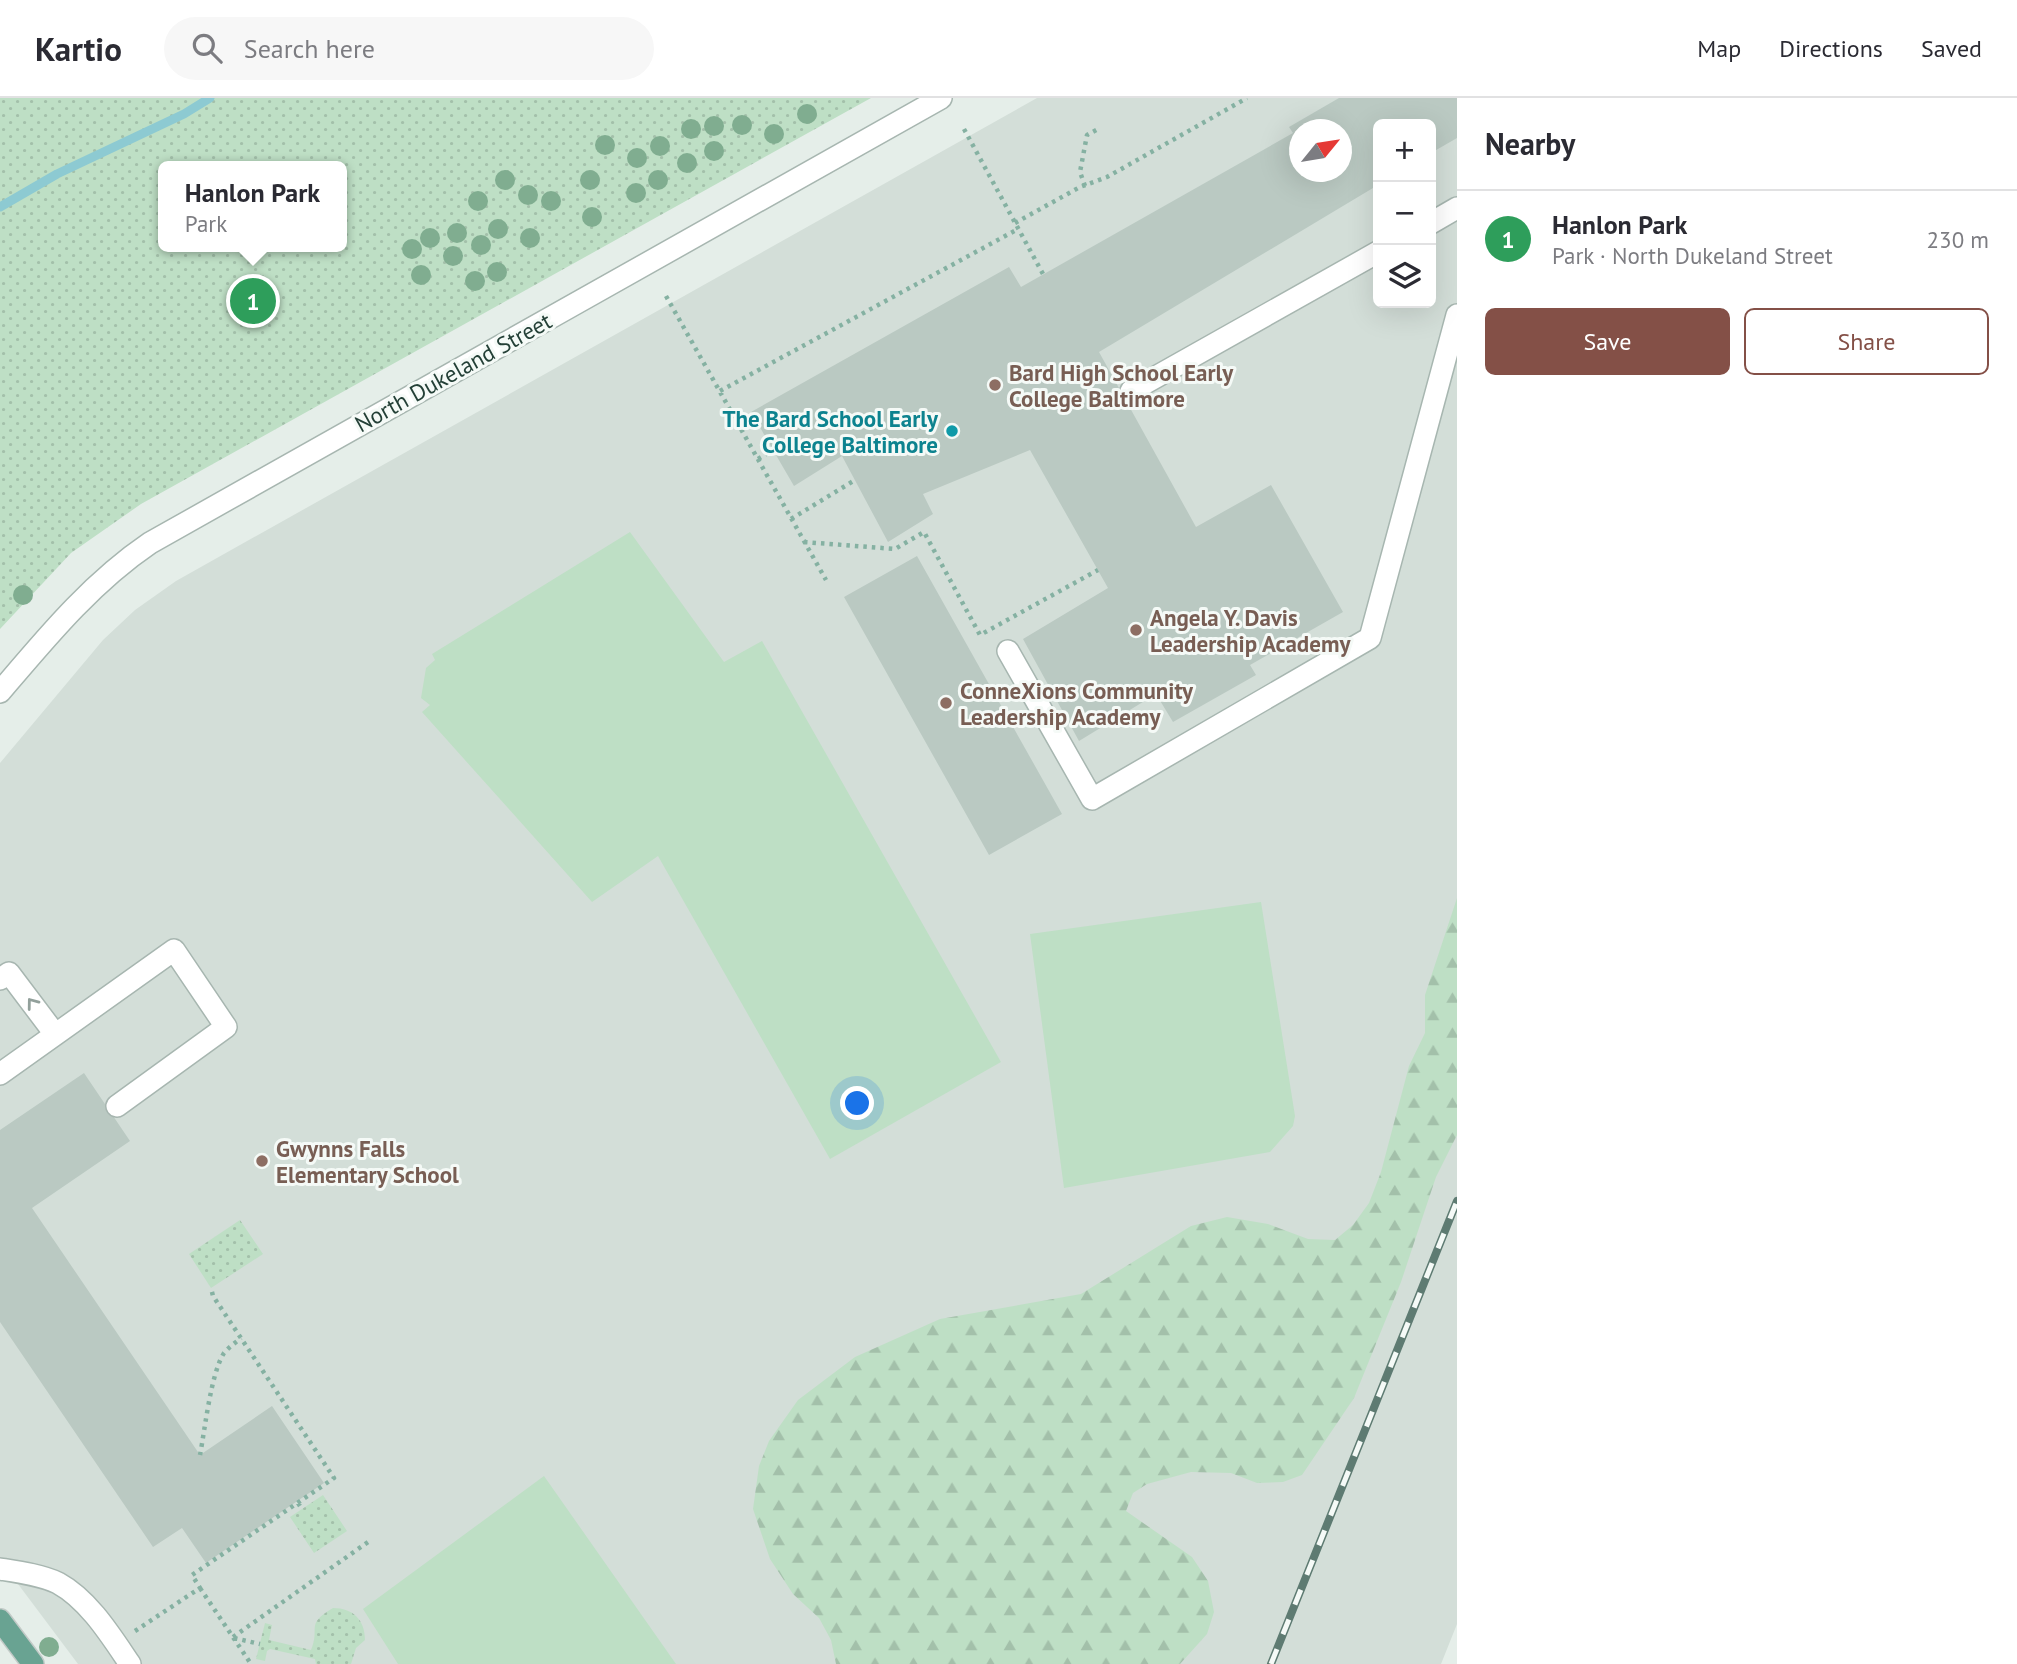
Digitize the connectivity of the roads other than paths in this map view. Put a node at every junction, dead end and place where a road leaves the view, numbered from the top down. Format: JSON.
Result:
{"nodes":[{"id":1,"x":941,"y":98,"type":"edge"},
{"id":2,"x":1457,"y":208,"type":"edge"},
{"id":3,"x":1436,"y":220,"type":"edge"},
{"id":4,"x":1373,"y":256,"type":"edge"},
{"id":5,"x":1457,"y":315,"type":"edge"},
{"id":6,"x":1131,"y":391,"type":"dead end"},
{"id":7,"x":1008,"y":651,"type":"dead end"},
{"id":8,"x":0,"y":692,"type":"edge"},
{"id":9,"x":0,"y":979,"type":"edge"},
{"id":10,"x":55,"y":1034,"type":"junction"},
{"id":11,"x":0,"y":1074,"type":"edge"},
{"id":12,"x":117,"y":1106,"type":"dead end"},
{"id":13,"x":0,"y":1569,"type":"edge"},
{"id":14,"x":0,"y":1620,"type":"edge"},
{"id":15,"x":33,"y":1664,"type":"edge"},
{"id":16,"x":130,"y":1664,"type":"edge"}],
"edges":[{"from":1,"to":8,"type":"street","name":"North Dukeland Street"},
{"from":2,"to":3,"type":"street"},
{"from":4,"to":6,"type":"street"},
{"from":5,"to":7,"type":"street"},
{"from":10,"to":9,"type":"street","one_way":true},
{"from":10,"to":11,"type":"street"},
{"from":10,"to":12,"type":"street"},
{"from":13,"to":16,"type":"street"},
{"from":14,"to":15,"type":"main road"}]}
